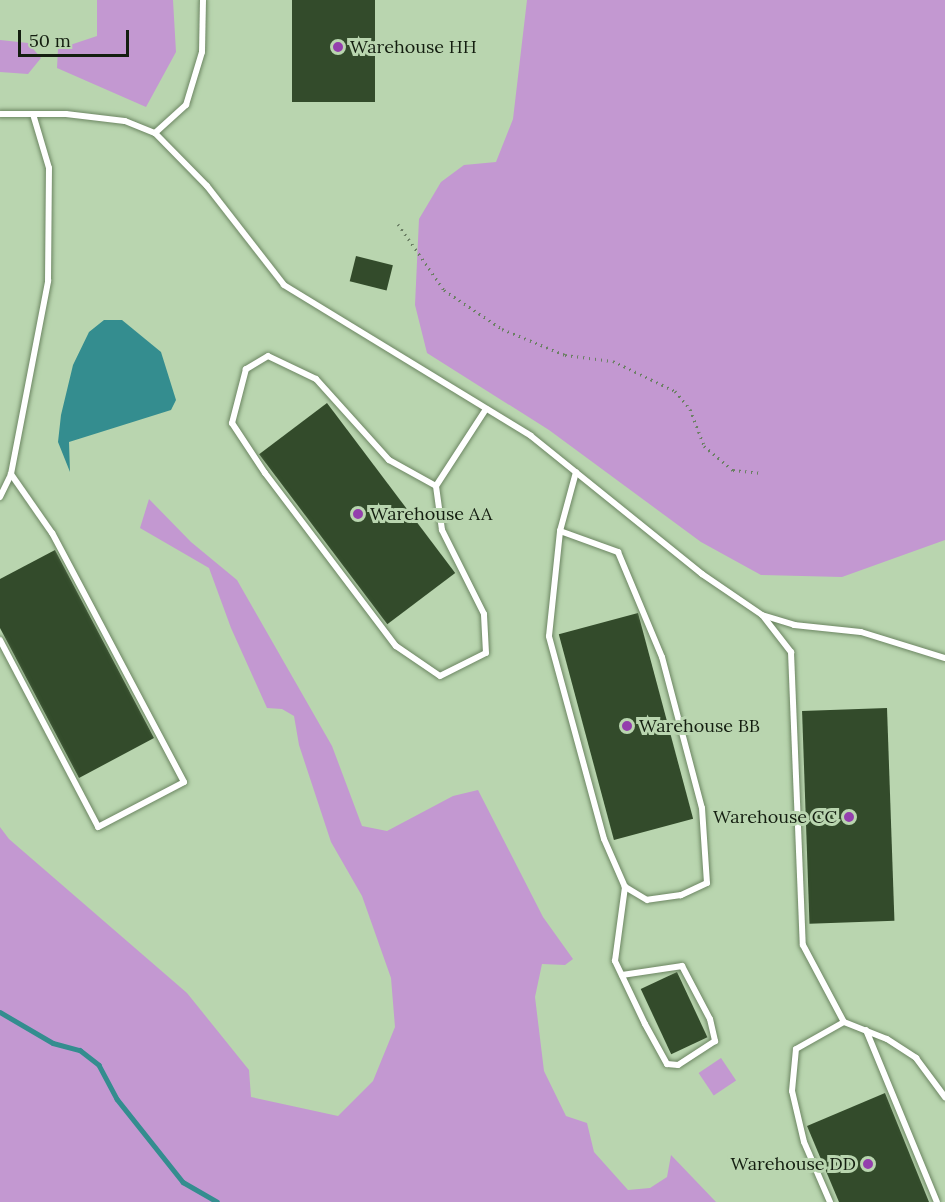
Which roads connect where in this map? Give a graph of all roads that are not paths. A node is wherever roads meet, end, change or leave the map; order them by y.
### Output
1 (203, 0) edge
2 (0, 114) edge
3 (33, 114) junction
4 (155, 132) junction
5 (486, 409) junction
6 (576, 472) junction
7 (11, 474) junction
8 (436, 486) junction
9 (0, 497) edge
10 (560, 531) junction
11 (762, 615) junction
12 (0, 640) edge
13 (945, 658) edge
14 (625, 887) junction
15 (622, 975) junction
16 (844, 1022) junction
17 (866, 1030) junction
18 (945, 1097) edge
19 (830, 1202) edge
20 (937, 1202) edge

1 - 4 lane
2 - 3 lane
3 - 4 lane
3 - 7 lane
4 - 5 lane
5 - 6 lane
5 - 8 lane
6 - 10 lane
6 - 11 lane
7 - 9 lane
7 - 12 lane
8 - 8 lane
10 - 14 lane
10 - 14 lane
11 - 13 lane
11 - 16 lane
14 - 15 lane
15 - 15 lane
16 - 17 lane
16 - 19 lane
17 - 18 lane
17 - 20 lane

